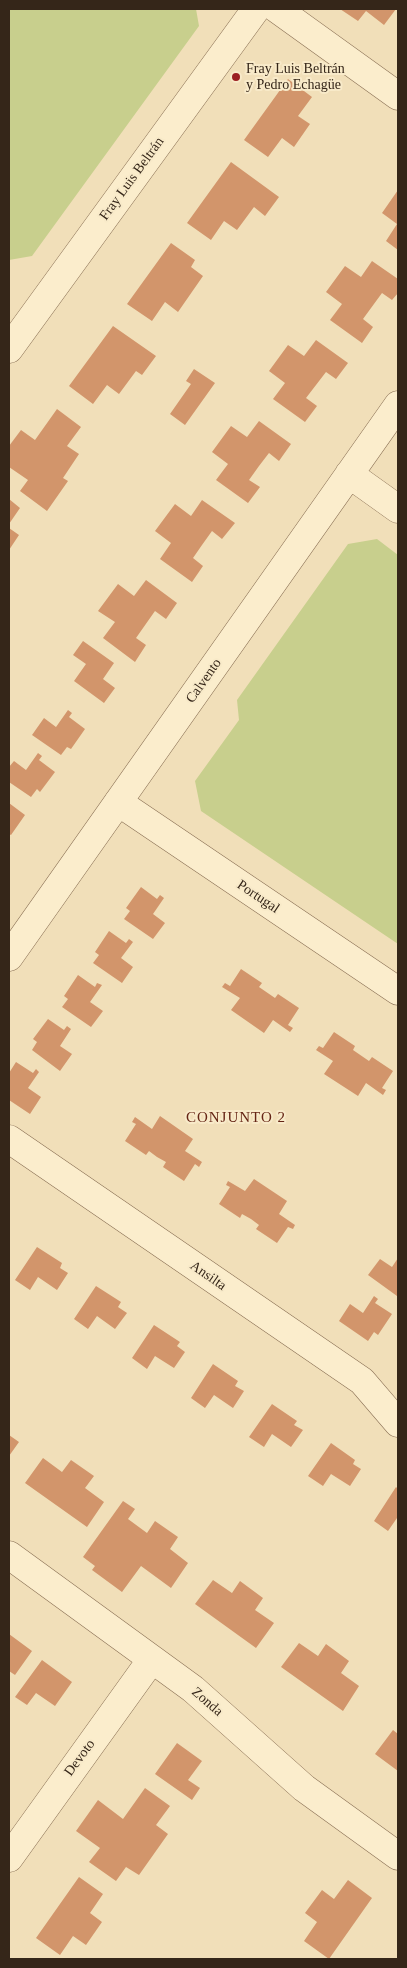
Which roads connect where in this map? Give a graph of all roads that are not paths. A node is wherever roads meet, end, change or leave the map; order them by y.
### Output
1 (256, 9) edge
2 (277, 9) edge
3 (398, 96) edge
4 (17, 319) edge
5 (9, 349) edge
6 (398, 405) edge
7 (349, 474) junction
8 (398, 509) edge
9 (118, 802) junction
10 (9, 957) edge
11 (398, 991) edge
12 (9, 1139) edge
13 (397, 1420) edge
14 (9, 1555) edge
15 (152, 1659) junction
16 (398, 1856) edge
17 (9, 1858) edge

1 - 4 street, Fray Luis Beltrán
2 - 3 street
4 - 5 street, Fray Luis Beltrán
6 - 7 street, Calvento
7 - 8 street
7 - 9 street, Calvento
9 - 10 street, Calvento
9 - 11 street, Portugal
12 - 13 street, Ansilta
14 - 15 street, Zonda
15 - 16 street, Zonda
15 - 17 street, Devoto

